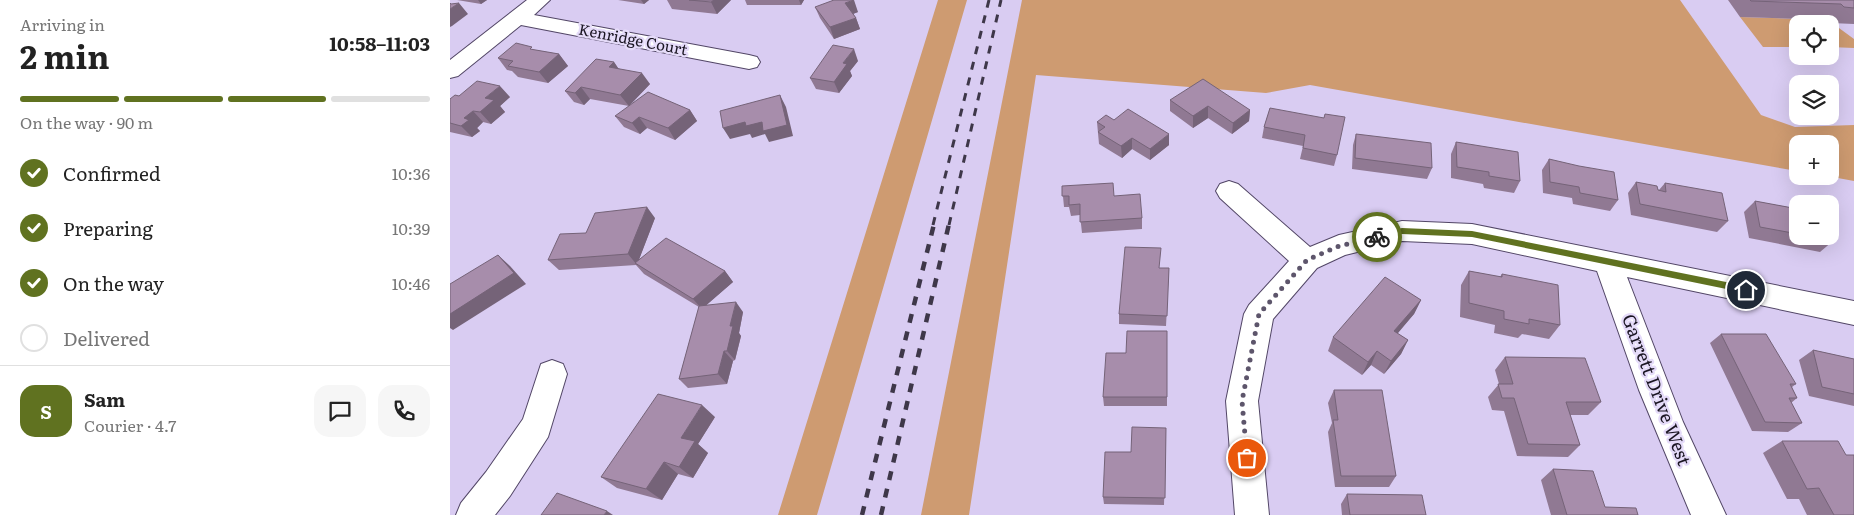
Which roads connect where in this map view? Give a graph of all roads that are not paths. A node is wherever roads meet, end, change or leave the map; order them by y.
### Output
1 (540, 0) edge
2 (518, 18) junction
3 (749, 62) dead end
4 (450, 71) edge
5 (1229, 191) dead end
6 (1307, 260) junction
7 (1608, 263) junction
8 (1854, 313) edge
9 (552, 374) dead end
10 (473, 515) edge
11 (1252, 515) edge
12 (1709, 515) edge

1 - 2 street
2 - 3 street, Kenridge Court
2 - 4 street
5 - 6 street
6 - 7 street
6 - 11 street
7 - 8 street
7 - 12 street, Garrett Drive West
9 - 10 street

